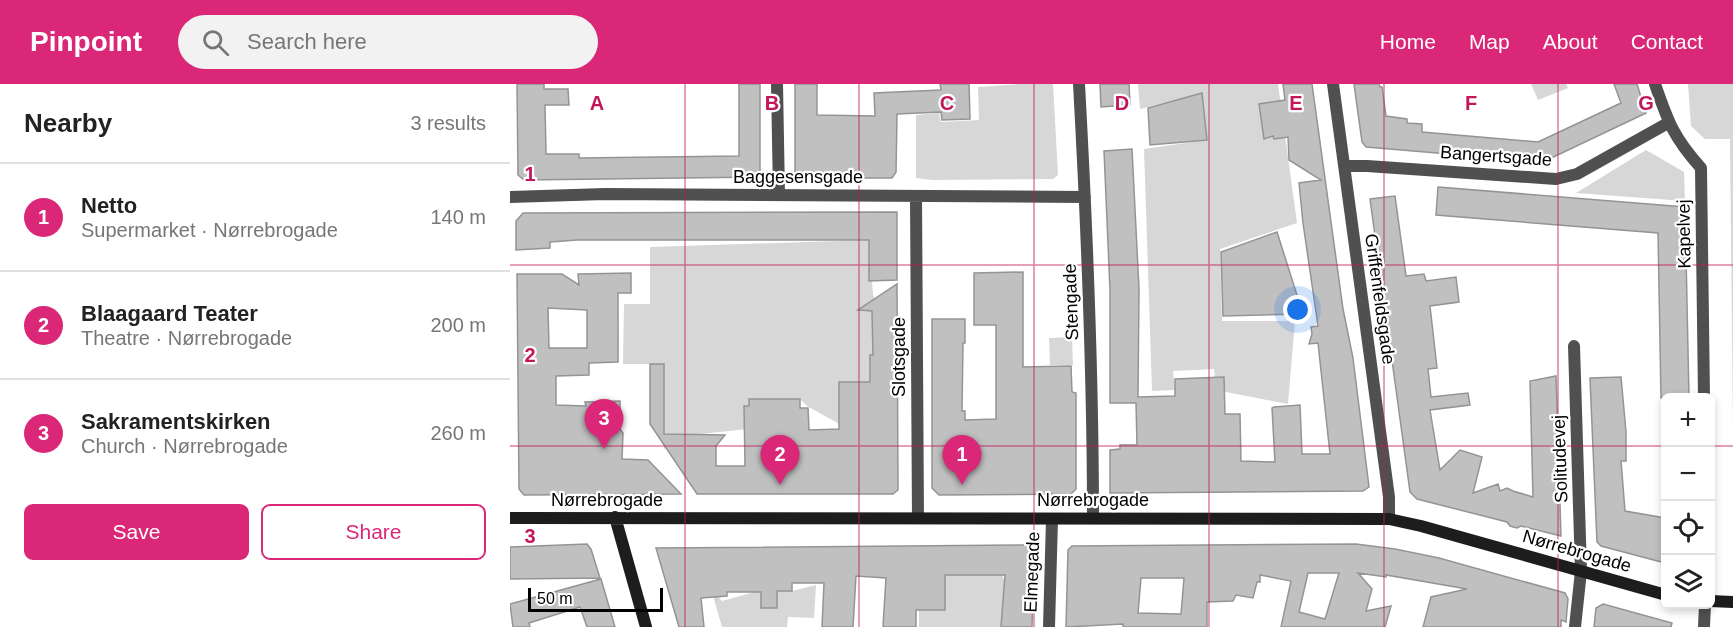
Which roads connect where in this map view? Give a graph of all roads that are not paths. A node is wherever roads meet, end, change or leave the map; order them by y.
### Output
1 (777, 84) edge
2 (1079, 84) edge
3 (1333, 84) edge
4 (1655, 84) edge
5 (1668, 123) junction
6 (1344, 166) junction
7 (779, 195) junction
8 (916, 196) junction
9 (1085, 196) junction
10 (510, 197) edge
11 (1574, 346) dead end
12 (1704, 393) edge
13 (615, 517) junction
14 (510, 518) edge
15 (918, 518) junction
16 (1093, 518) junction
17 (1052, 519) junction
18 (1389, 519) junction
19 (1581, 572) junction
20 (1661, 594) edge
21 (1715, 600) edge
22 (1733, 602) edge
23 (1705, 609) edge
24 (646, 627) edge
25 (1049, 627) edge
26 (1575, 627) edge
27 (1704, 627) edge

1 - 7 street
2 - 9 street, Stengade
3 - 6 street, Griffenfeldsgade
4 - 5 street, Kapelvej
5 - 6 street, Bangertsgade
5 - 12 street, Kapelvej
6 - 18 street, Griffenfeldsgade
7 - 8 street, Baggesensgade
7 - 10 street, Baggesensgade
8 - 9 street, Baggesensgade
8 - 15 street, Slotsgade
9 - 16 street, Stengade
11 - 19 street, Solitudevej
13 - 14 street, Nørrebrogade
13 - 15 street, Nørrebrogade
13 - 24 street
15 - 17 street, Nørrebrogade
16 - 17 street, Nørrebrogade
16 - 18 street, Nørrebrogade
17 - 25 street, Elmegade
18 - 19 street, Nørrebrogade
19 - 20 street, Nørrebrogade
19 - 26 street, Solitudevej
21 - 22 street
23 - 27 street

